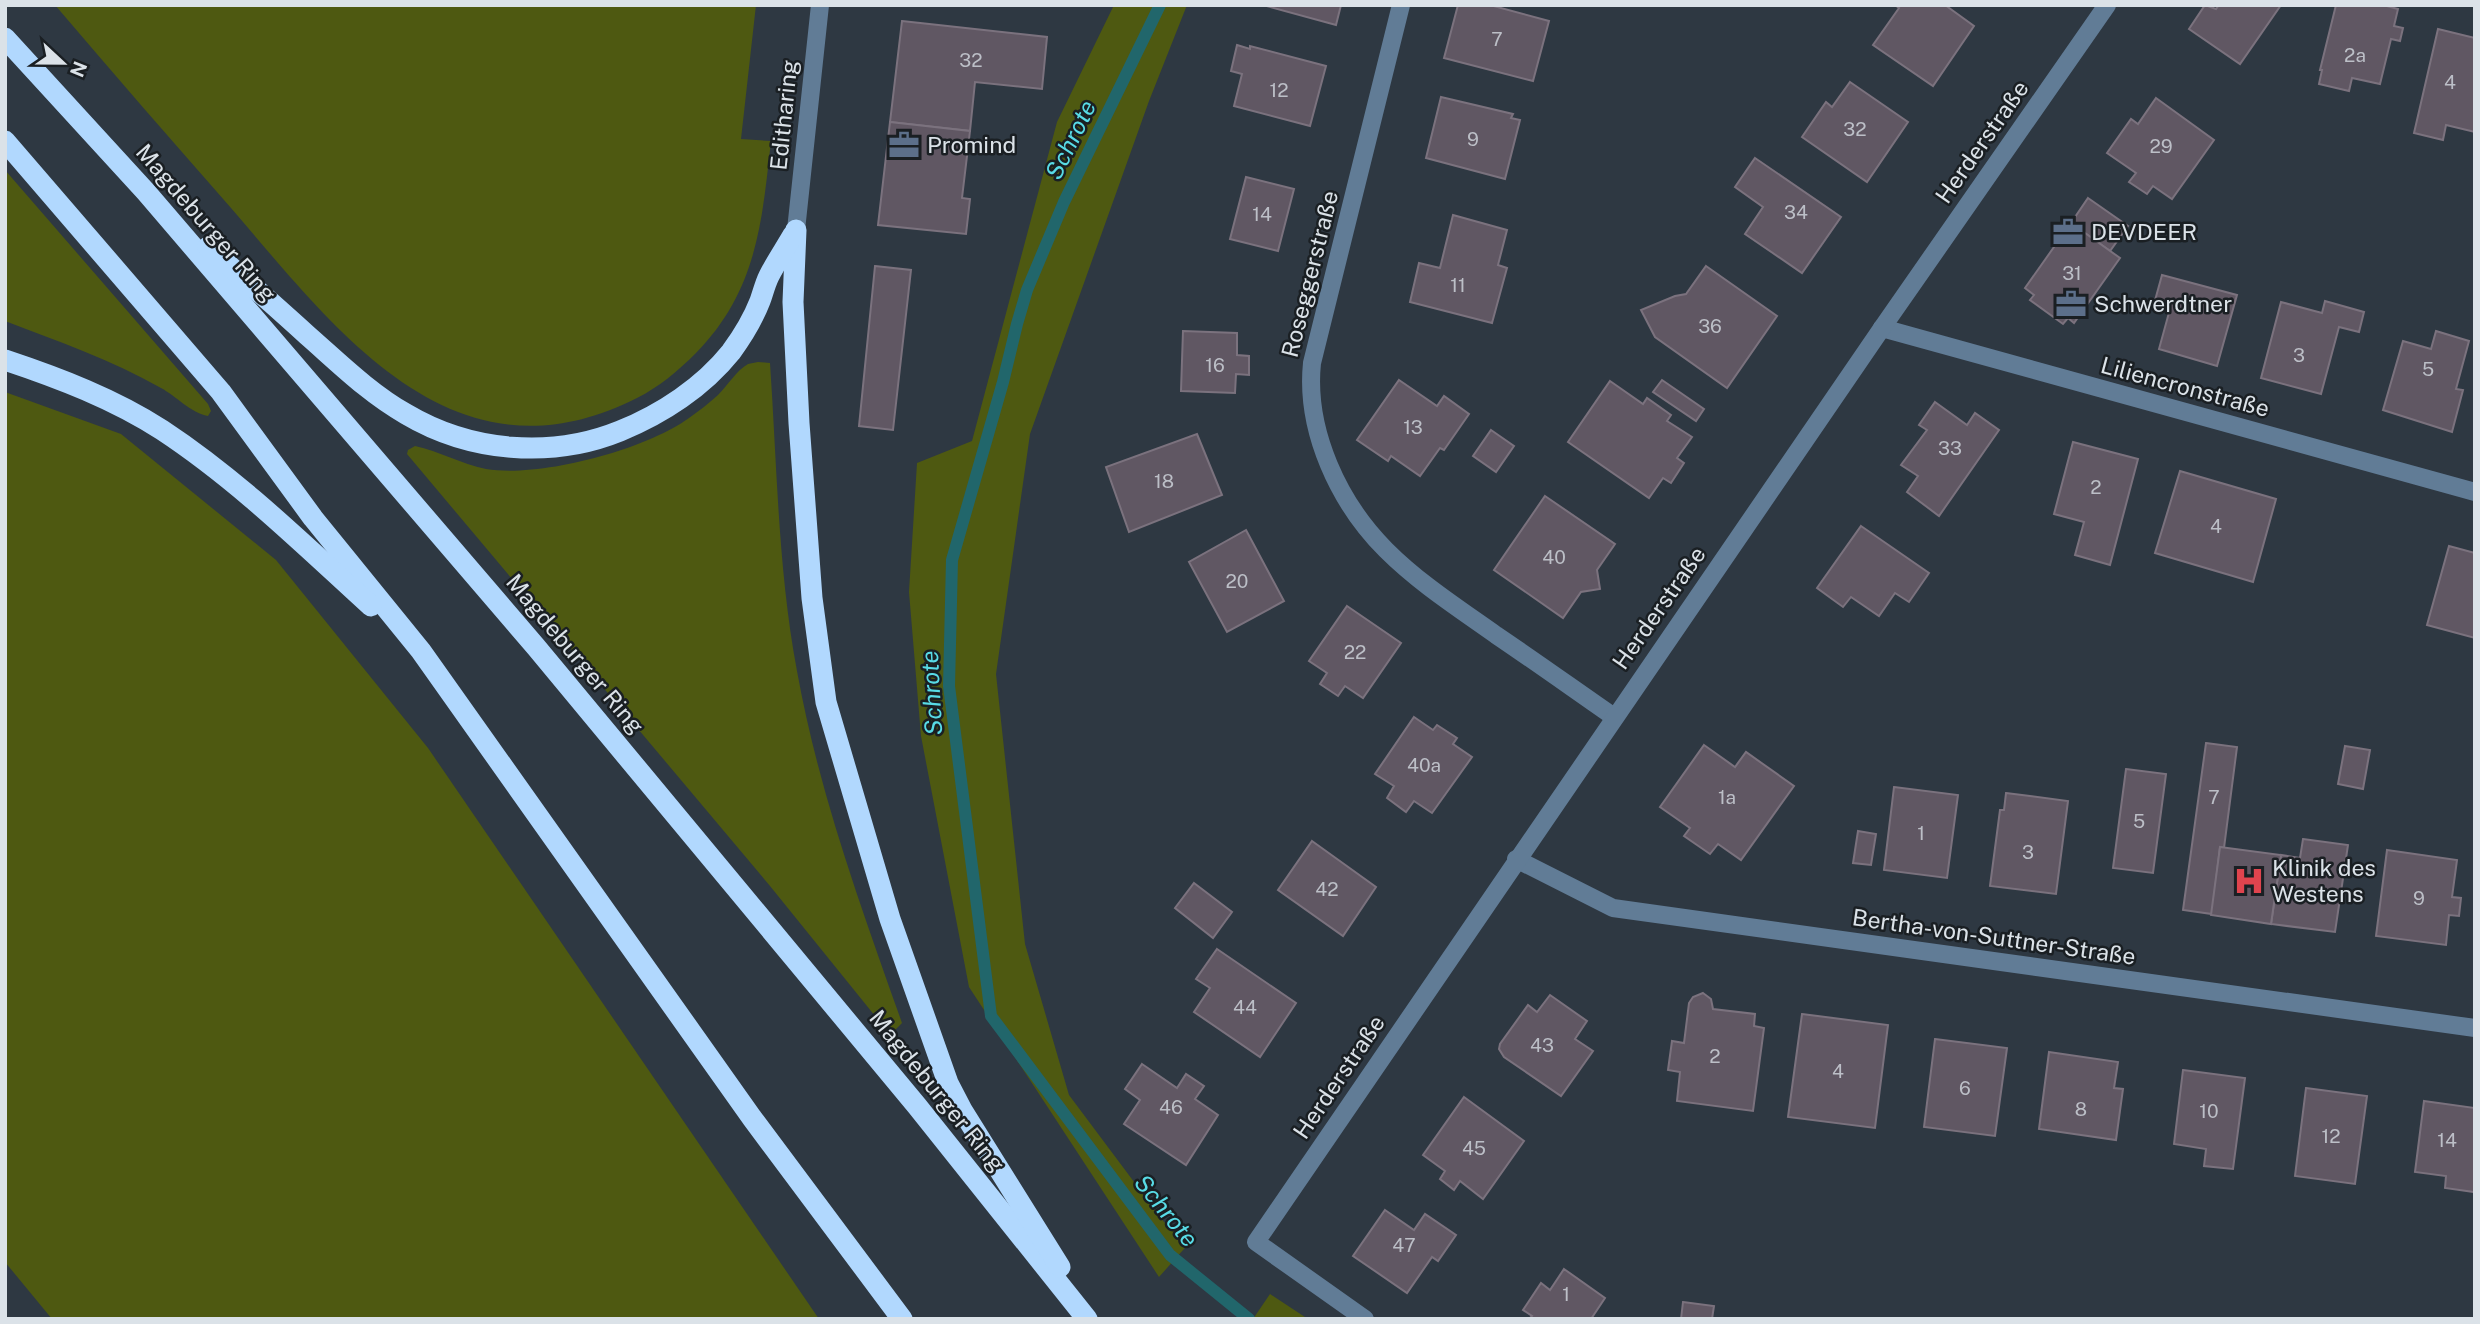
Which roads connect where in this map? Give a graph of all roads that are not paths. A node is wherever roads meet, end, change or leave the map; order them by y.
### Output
1 (821, 5) edge
2 (1401, 5) edge
3 (2107, 5) edge
4 (5, 38) edge
5 (5, 141) edge
6 (146, 192) junction
7 (796, 230) junction
8 (1882, 328) junction
9 (5, 360) edge
10 (2475, 492) edge
11 (421, 651) junction
12 (1614, 717) junction
13 (1516, 859) junction
14 (2475, 1028) edge
15 (902, 1319) edge
16 (1087, 1319) edge
17 (1093, 1319) edge
18 (1365, 1319) edge

1 - 7 street, Editharing
2 - 12 street, Roseggerstraße
3 - 8 street, Herderstraße
4 - 6 highway, Magdeburger Ring
5 - 11 highway
6 - 7 highway
6 - 16 highway, Magdeburger Ring
7 - 17 highway
8 - 10 street, Liliencronstraße
8 - 12 street, Herderstraße
9 - 11 highway
11 - 15 highway
12 - 13 street, Herderstraße
13 - 14 street, Bertha-von-Suttner-Straße
13 - 18 street, Herderstraße

